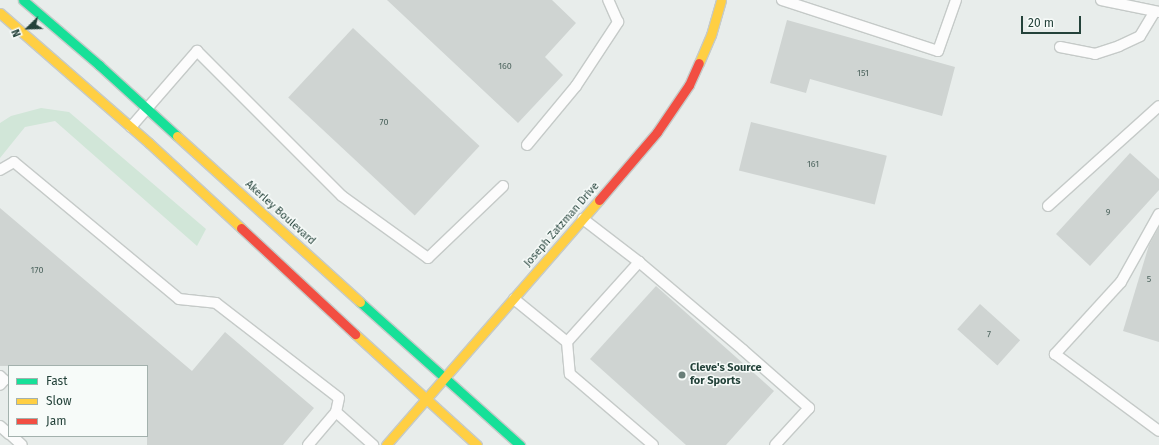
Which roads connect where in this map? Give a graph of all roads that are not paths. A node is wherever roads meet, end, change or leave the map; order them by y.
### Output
1 (23, 0) edge
2 (608, 0) edge
3 (721, 0) edge
4 (782, 0) edge
5 (956, 0) edge
6 (1101, 0) edge
7 (1157, 13) edge
8 (0, 14) edge
9 (1060, 47) dead end
10 (1159, 106) edge
11 (147, 108) junction
12 (166, 125) junction
13 (131, 127) junction
14 (149, 143) junction
15 (527, 145) dead end
16 (0, 170) edge
17 (503, 186) dead end
18 (1048, 206) dead end
19 (1159, 214) edge
20 (583, 219) junction
21 (639, 262) junction
22 (514, 299) junction
23 (568, 342) junction
24 (0, 376) edge
25 (444, 379) junction
26 (0, 385) edge
27 (426, 400) junction
28 (336, 412) junction
29 (0, 426) edge
30 (1159, 431) edge
31 (8, 433) edge
32 (13, 437) edge
33 (22, 445) edge
34 (308, 445) edge
35 (373, 445) edge
36 (386, 445) edge
37 (477, 445) edge
38 (520, 445) edge
39 (653, 445) edge
40 (775, 445) edge

1 - 11 main road, Akerley Boulevard
2 - 15 lane
3 - 20 main road, Joseph Zatzman Drive
4 - 5 lane
6 - 7 lane
7 - 9 lane
8 - 13 main road
10 - 18 lane
11 - 12 main road, Akerley Boulevard
11 - 13 lane
11 - 17 lane
12 - 14 lane
12 - 25 main road, Akerley Boulevard
13 - 14 main road
14 - 27 main road
16 - 28 lane
19 - 30 lane
20 - 21 lane
20 - 22 main road, Joseph Zatzman Drive
21 - 23 lane
21 - 40 lane
22 - 23 lane
22 - 25 main road, Joseph Zatzman Drive
23 - 39 lane
24 - 26 lane
25 - 27 main road, Joseph Zatzman Drive
25 - 38 main road, Akerley Boulevard
27 - 36 main road, Joseph Zatzman Drive
27 - 37 main road
28 - 34 lane
28 - 35 lane
29 - 31 lane
32 - 33 lane

